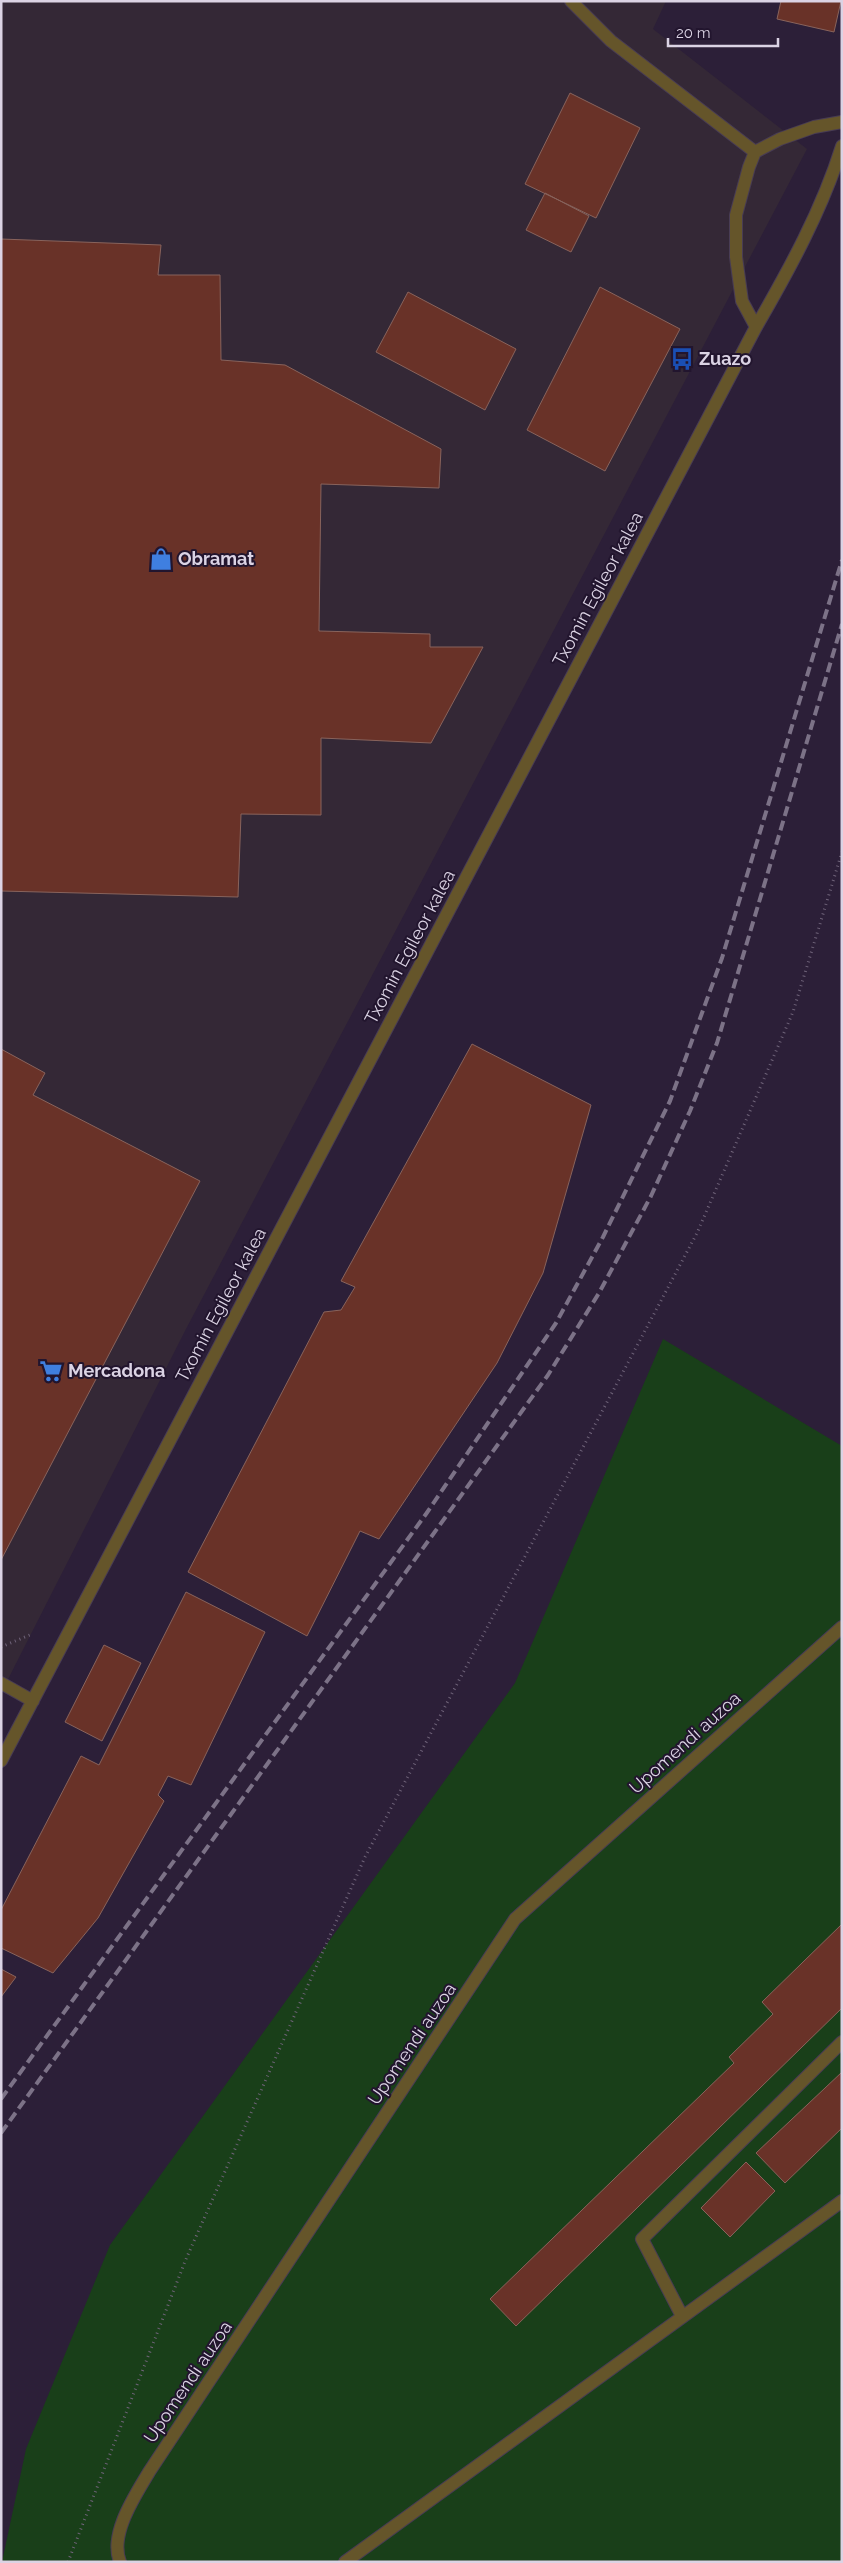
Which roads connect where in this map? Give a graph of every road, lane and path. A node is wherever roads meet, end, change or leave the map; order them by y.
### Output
1 (571, 1) edge
2 (842, 122) edge
3 (842, 146) edge
4 (755, 152) junction
5 (756, 327) junction
6 (842, 852) edge
7 (842, 1627) edge
8 (32, 1634) dead end
9 (1, 1647) edge
10 (1, 1683) edge
11 (33, 1701) junction
12 (1, 1761) edge
13 (842, 2042) edge
14 (842, 2201) edge
15 (682, 2316) junction
16 (68, 2562) edge
17 (120, 2562) edge
18 (345, 2562) edge

1 - 4 street
2 - 4 street
3 - 5 street, Txomin Egileor kalea
4 - 5 street
5 - 11 street, Txomin Egileor kalea
6 - 16 path
7 - 17 street, Upomendi auzoa
8 - 9 path
10 - 11 street
11 - 12 street, Txomin Egileor kalea
13 - 15 street
14 - 15 street
15 - 18 street

